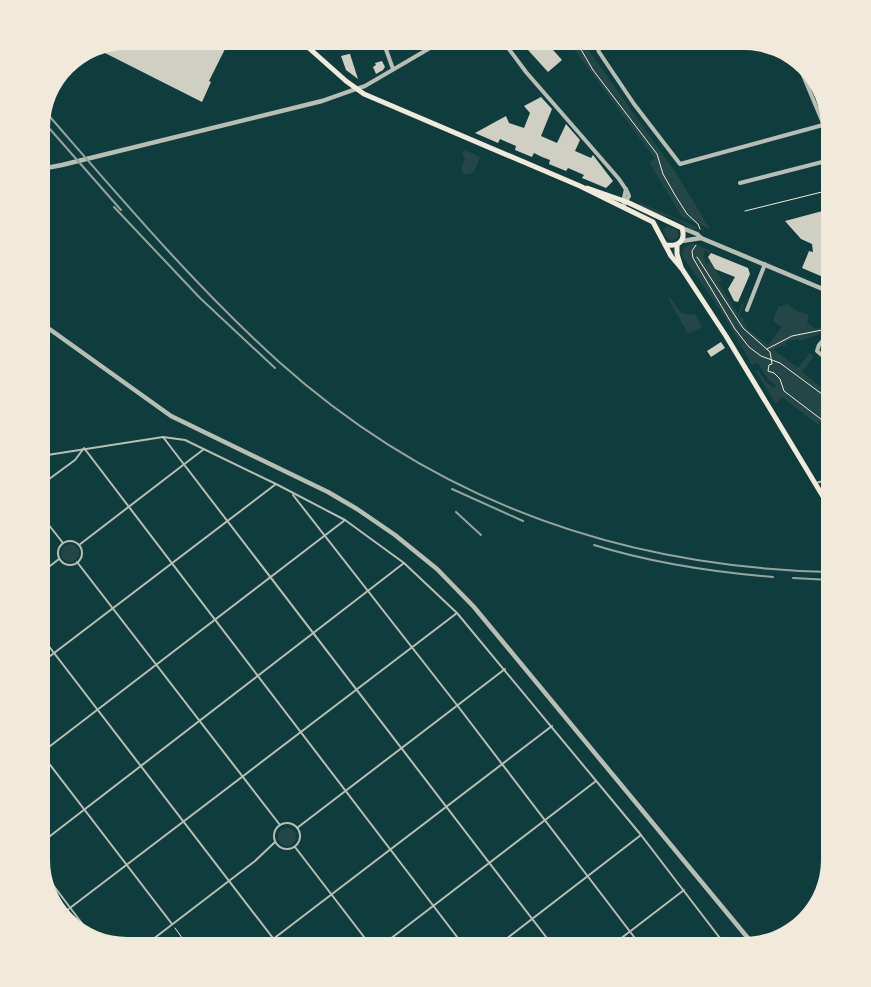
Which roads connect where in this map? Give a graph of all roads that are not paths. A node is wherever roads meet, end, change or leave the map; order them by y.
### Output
1 (311, 50) edge
2 (386, 50) edge
3 (426, 50) edge
4 (510, 50) edge
5 (598, 50) edge
6 (393, 69) junction
7 (805, 80) edge
8 (356, 89) junction
9 (820, 119) edge
10 (821, 126) edge
11 (821, 162) edge
12 (50, 167) edge
13 (740, 183) dead end
14 (624, 203) junction
15 (666, 221) junction
16 (682, 228) junction
17 (658, 230) junction
18 (701, 238) junction
19 (680, 243) junction
20 (666, 245) junction
21 (766, 264) junction
22 (682, 269) junction
23 (821, 288) edge
24 (747, 310) dead end
25 (50, 329) edge
26 (821, 343) edge
27 (821, 354) edge
28 (163, 437) junction
29 (84, 448) junction
30 (204, 449) junction
31 (50, 454) edge
32 (184, 464) junction
33 (50, 478) edge
34 (821, 482) edge
35 (816, 483) junction
36 (276, 484) junction
37 (821, 491) edge
38 (292, 493) junction
39 (129, 507) junction
40 (345, 520) junction
41 (227, 521) junction
42 (50, 526) edge
43 (324, 536) junction
44 (63, 543) junction
45 (80, 545) junction
46 (59, 559) junction
47 (77, 562) junction
48 (404, 563) junction
49 (172, 564) junction
50 (50, 566) edge
51 (270, 577) junction
52 (367, 591) junction
53 (114, 608) junction
54 (457, 613) junction
55 (215, 620) junction
56 (313, 633) junction
57 (50, 647) edge
58 (411, 648) junction
59 (55, 653) junction
60 (50, 657) edge
61 (157, 664) junction
62 (505, 669) junction
63 (258, 676) junction
64 (357, 689) junction
65 (457, 706) junction
66 (98, 710) junction
67 (199, 721) junction
68 (552, 726) junction
69 (301, 732) junction
70 (50, 746) edge
71 (402, 748) junction
72 (502, 764) junction
73 (50, 765) edge
74 (141, 766) junction
75 (242, 777) junction
76 (596, 781) junction
77 (346, 791) junction
78 (446, 806) junction
79 (84, 810) junction
80 (544, 821) junction
81 (183, 822) junction
82 (280, 825) junction
83 (297, 828) junction
84 (641, 835) junction
85 (50, 836) edge
86 (275, 842) junction
87 (295, 847) junction
88 (390, 849) junction
89 (490, 863) junction
90 (126, 865) junction
91 (587, 876) junction
92 (228, 881) junction
93 (56, 889) edge
94 (684, 890) junction
95 (332, 894) junction
96 (433, 906) junction
97 (70, 908) junction
98 (532, 918) junction
99 (81, 922) edge
100 (172, 924) junction
101 (630, 931) junction
102 (155, 937) edge
103 (272, 937) edge
104 (277, 937) edge
105 (364, 937) edge
106 (393, 937) edge
107 (457, 937) edge
108 (508, 937) edge
109 (546, 937) edge
110 (623, 937) edge
111 (634, 937) edge
112 (720, 937) edge
113 (747, 937) edge

1 - 8 main road
2 - 6 street
3 - 6 street
4 - 14 street
5 - 10 street
6 - 8 street
7 - 9 street
8 - 12 street
8 - 14 main road
11 - 13 street
14 - 15 main road
14 - 17 main road
15 - 16 main road
15 - 17 main road
16 - 18 street
16 - 19 main road
17 - 20 main road
18 - 19 street
18 - 21 street
19 - 20 main road
19 - 22 main road
20 - 22 main road
21 - 23 street
21 - 24 street
22 - 35 main road
25 - 113 street
26 - 27 street
28 - 29 lane
28 - 30 lane
28 - 32 lane
29 - 31 lane
29 - 33 lane
29 - 39 lane
30 - 32 lane
30 - 36 lane
32 - 39 lane
32 - 41 lane
34 - 35 lane
35 - 37 main road
36 - 38 lane
36 - 41 lane
38 - 40 lane
38 - 43 lane
39 - 45 lane
39 - 49 lane
40 - 43 lane
40 - 48 lane
41 - 49 lane
41 - 51 lane
42 - 44 lane
43 - 51 lane
43 - 52 lane
44 - 45 lane
44 - 46 lane
45 - 47 lane
46 - 47 lane
46 - 50 lane
47 - 53 lane
48 - 52 lane
48 - 54 lane
49 - 53 lane
49 - 55 lane
51 - 55 lane
51 - 56 lane
52 - 56 lane
52 - 58 lane
53 - 59 lane
53 - 61 lane
54 - 58 lane
54 - 62 lane
55 - 61 lane
55 - 63 lane
56 - 63 lane
56 - 64 lane
57 - 59 lane
58 - 64 lane
58 - 65 lane
59 - 60 lane
59 - 66 lane
61 - 66 lane
61 - 67 lane
62 - 65 lane
62 - 68 lane
63 - 67 lane
63 - 69 lane
64 - 69 lane
64 - 71 lane
65 - 71 lane
65 - 72 lane
66 - 70 lane
66 - 74 lane
67 - 74 lane
67 - 75 lane
68 - 72 lane
68 - 76 lane
69 - 75 lane
69 - 77 lane
71 - 77 lane
71 - 78 lane
72 - 78 lane
72 - 80 lane
73 - 79 lane
74 - 79 lane
74 - 81 lane
75 - 81 lane
75 - 82 lane
76 - 80 lane
76 - 84 lane
77 - 83 lane
77 - 88 lane
78 - 88 lane
78 - 89 lane
79 - 85 lane
79 - 90 lane
80 - 89 lane
80 - 91 lane
81 - 90 lane
81 - 92 lane
82 - 83 lane
82 - 86 lane
83 - 87 lane
84 - 91 lane
84 - 94 lane
86 - 87 lane
86 - 92 lane
87 - 95 lane
88 - 95 lane
88 - 96 lane
89 - 96 lane
89 - 98 lane
90 - 97 lane
90 - 100 lane
91 - 98 lane
91 - 101 lane
92 - 100 lane
92 - 103 lane
93 - 97 lane
94 - 101 lane
94 - 112 lane
95 - 104 lane
95 - 105 lane
96 - 106 lane
96 - 107 lane
97 - 99 lane
98 - 108 lane
98 - 109 lane
100 - 102 lane
101 - 110 lane
101 - 111 lane

